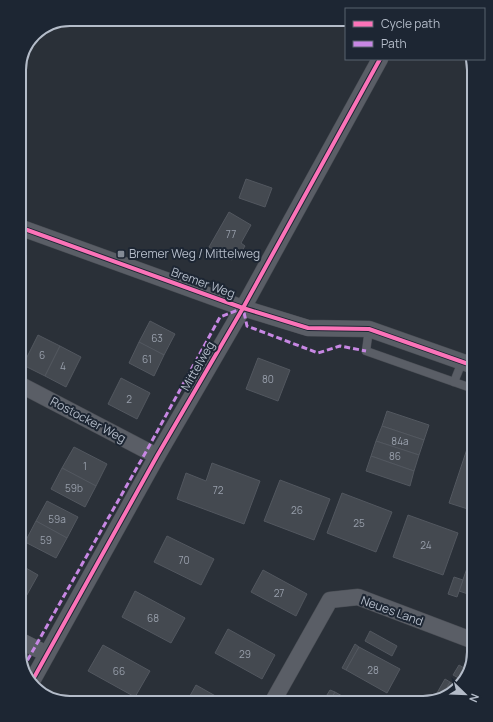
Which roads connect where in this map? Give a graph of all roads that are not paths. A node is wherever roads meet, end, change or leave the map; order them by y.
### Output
1 (379, 60) edge
2 (26, 230) edge
3 (243, 308) junction
4 (369, 329) junction
5 (467, 364) edge
6 (467, 365) edge
7 (454, 382) junction
8 (467, 387) edge
9 (26, 388) edge
10 (157, 456) junction
11 (467, 638) edge
12 (26, 644) edge
13 (47, 654) junction
14 (34, 677) edge
15 (276, 696) edge

1 - 3 street, Mittelweg
2 - 3 street, Bremer Weg
3 - 4 street, Bremer Weg
3 - 10 street, Mittelweg
4 - 5 street, Bremer Weg
4 - 7 lane
6 - 7 lane
7 - 8 lane
9 - 10 street, Rostocker Weg
10 - 13 street, Mittelweg
11 - 15 street, Neues Land
12 - 13 street
13 - 14 street, Mittelweg

